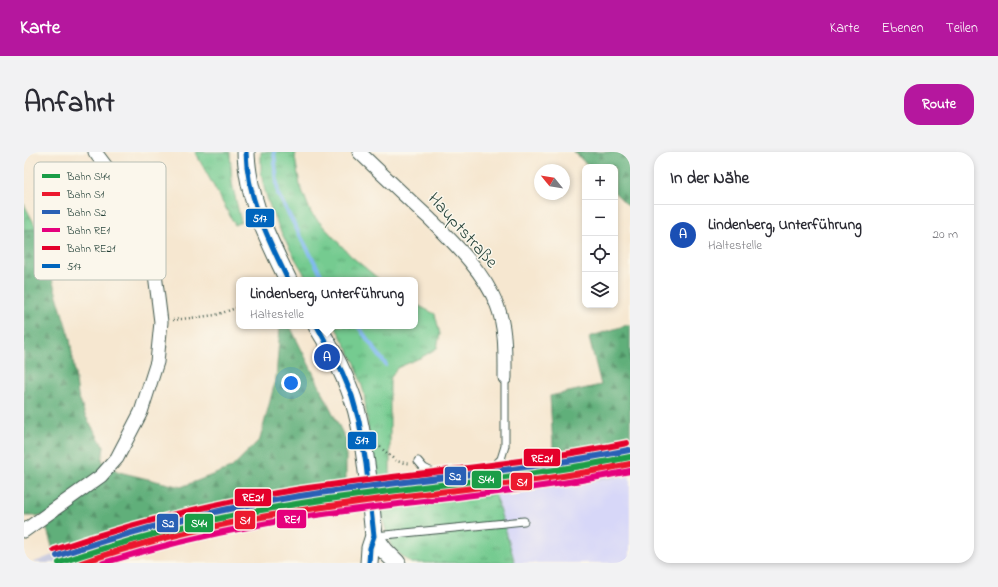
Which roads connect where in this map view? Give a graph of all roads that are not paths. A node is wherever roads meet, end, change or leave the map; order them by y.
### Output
1 (95, 152) edge
2 (246, 152) edge
3 (359, 152) edge
4 (102, 162) edge
5 (287, 277) edge
6 (156, 280) edge
7 (319, 329) edge
8 (505, 378) joint
9 (418, 461) dead end
10 (524, 522) dead end
11 (24, 531) edge
12 (380, 549) edge
13 (369, 563) edge
14 (397, 563) edge

1 - 4 street
2 - 5 street
3 - 8 street, Hauptstraße
6 - 11 street
7 - 12 street
8 - 9 lane
10 - 12 lane
12 - 13 street
12 - 14 street

